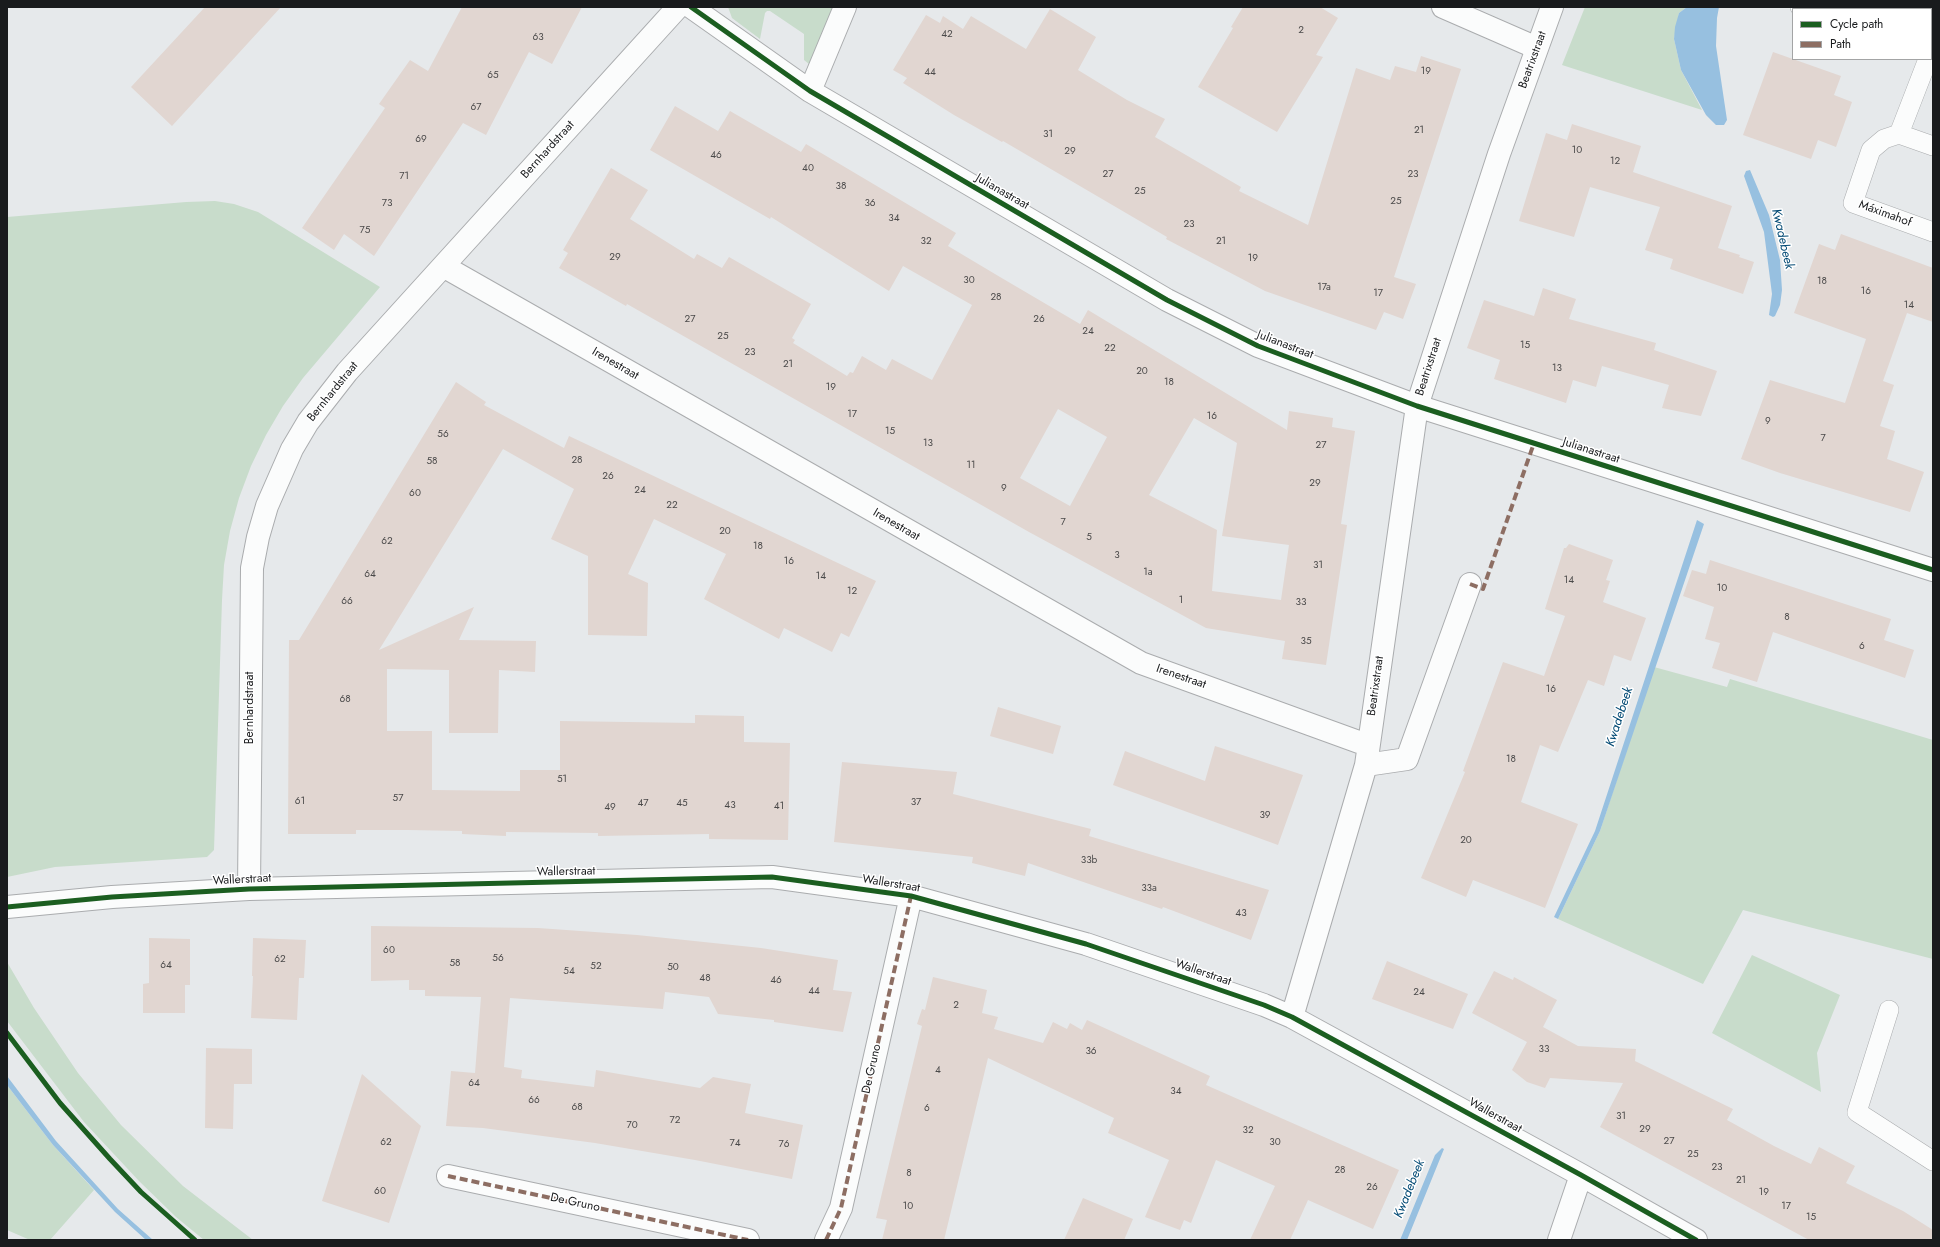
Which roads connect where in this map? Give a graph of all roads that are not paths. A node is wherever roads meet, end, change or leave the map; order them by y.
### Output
1 (678, 7) edge
2 (691, 7) edge
3 (845, 7) edge
4 (1443, 7) edge
5 (1552, 7) edge
6 (1537, 48) junction
7 (1924, 60) edge
8 (810, 91) junction
9 (1899, 134) junction
10 (1933, 146) edge
11 (1933, 232) edge
12 (443, 266) junction
13 (1417, 406) junction
14 (1933, 570) edge
15 (1470, 584) dead end
16 (1366, 755) junction
17 (249, 889) junction
18 (911, 896) junction
19 (7, 907) edge
20 (1889, 1010) dead end
21 (1292, 1017) junction
22 (1933, 1161) edge
23 (1581, 1175) junction
24 (448, 1176) dead end
25 (748, 1240) edge
26 (826, 1240) edge
27 (1559, 1240) edge
28 (1696, 1240) edge

1 - 12 street, Bernhardstraat
2 - 8 street, Julianastraat
3 - 8 street
4 - 6 street
5 - 6 street, Beatrixstraat
6 - 13 street, Beatrixstraat
7 - 9 lane
8 - 13 street, Julianastraat
9 - 10 lane
9 - 11 lane, Máximahof
12 - 16 street, Irenestraat
12 - 17 street, Bernhardstraat
13 - 14 street, Julianastraat
13 - 16 street, Beatrixstraat
15 - 16 street
16 - 21 street, Beatrixstraat
17 - 18 street, Wallerstraat
17 - 19 street, Wallerstraat
18 - 21 street, Wallerstraat
18 - 26 street, De Gruno
20 - 22 lane
21 - 23 street, Wallerstraat
23 - 27 street
23 - 28 street, Wallerstraat
24 - 25 street, De Gruno

